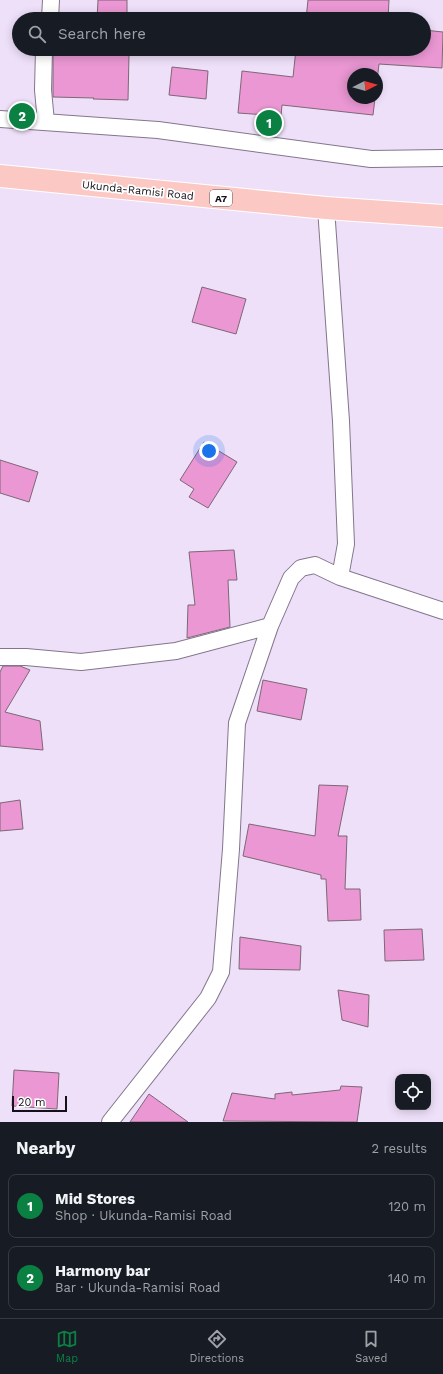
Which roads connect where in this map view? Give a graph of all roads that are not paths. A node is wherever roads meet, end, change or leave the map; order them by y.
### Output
1 (51, 0) edge
2 (50, 12) edge
3 (43, 56) edge
4 (0, 119) edge
5 (46, 122) junction
6 (443, 158) edge
7 (0, 176) edge
8 (326, 208) junction
9 (443, 216) edge
10 (340, 577) junction
11 (443, 611) edge
12 (270, 626) junction
13 (0, 657) edge
14 (110, 1122) edge

1 - 2 street
3 - 5 street
4 - 5 street
5 - 6 street
7 - 8 highway, Ukunda-Ramisi Road / A7
8 - 9 highway, Ukunda-Ramisi Road / A7
8 - 10 street
10 - 11 street
10 - 12 street
12 - 13 street
12 - 14 street

